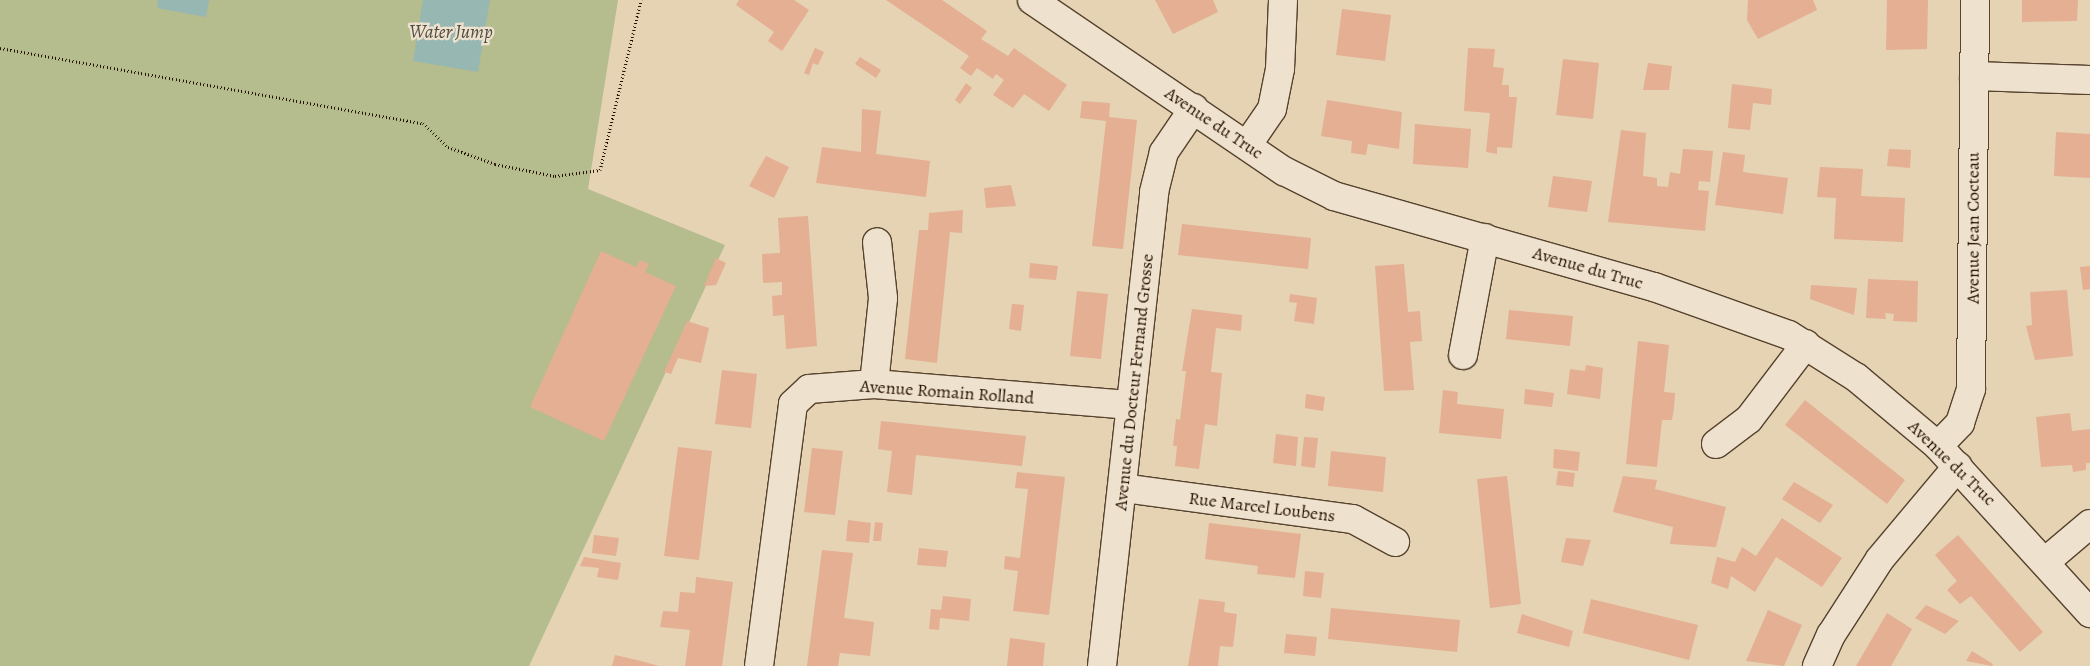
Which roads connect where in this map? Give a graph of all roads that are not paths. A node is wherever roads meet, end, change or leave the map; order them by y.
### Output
1 (1032, 0) edge
2 (1283, 0) edge
3 (1975, 0) edge
4 (1974, 76) junction
5 (2090, 80) edge
6 (1194, 108) junction
7 (1248, 144) junction
8 (1485, 238) junction
9 (877, 242) dead end
10 (1806, 344) junction
11 (1463, 355) dead end
12 (874, 384) junction
13 (1131, 405) junction
14 (1716, 444) dead end
15 (1938, 446) junction
16 (1958, 466) junction
17 (1123, 488) junction
18 (2090, 524) edge
19 (1395, 542) dead end
20 (2045, 562) junction
21 (2090, 613) edge
22 (759, 666) edge
23 (1102, 666) edge
24 (1817, 666) edge

1 - 6 street, Avenue du Truc
2 - 7 street
3 - 4 street, Avenue Jean Cocteau
4 - 5 street
4 - 15 street, Avenue Jean Cocteau
6 - 7 street, Avenue du Truc
6 - 13 street, Avenue du Docteur Fernand Grosse
7 - 8 street, Avenue du Truc
8 - 10 street, Avenue du Truc
8 - 11 street
9 - 12 street
10 - 14 street
10 - 15 street, Avenue du Truc
12 - 13 street, Avenue Romain Rolland
12 - 22 street, Avenue Romain Rolland
13 - 17 street, Avenue du Docteur Fernand Grosse
15 - 16 street, Avenue du Truc
16 - 20 street, Avenue du Truc
16 - 24 street
17 - 19 street, Rue Marcel Loubens
17 - 23 street, Avenue du Docteur Fernand Grosse
18 - 20 street
20 - 21 street, Avenue du Truc

